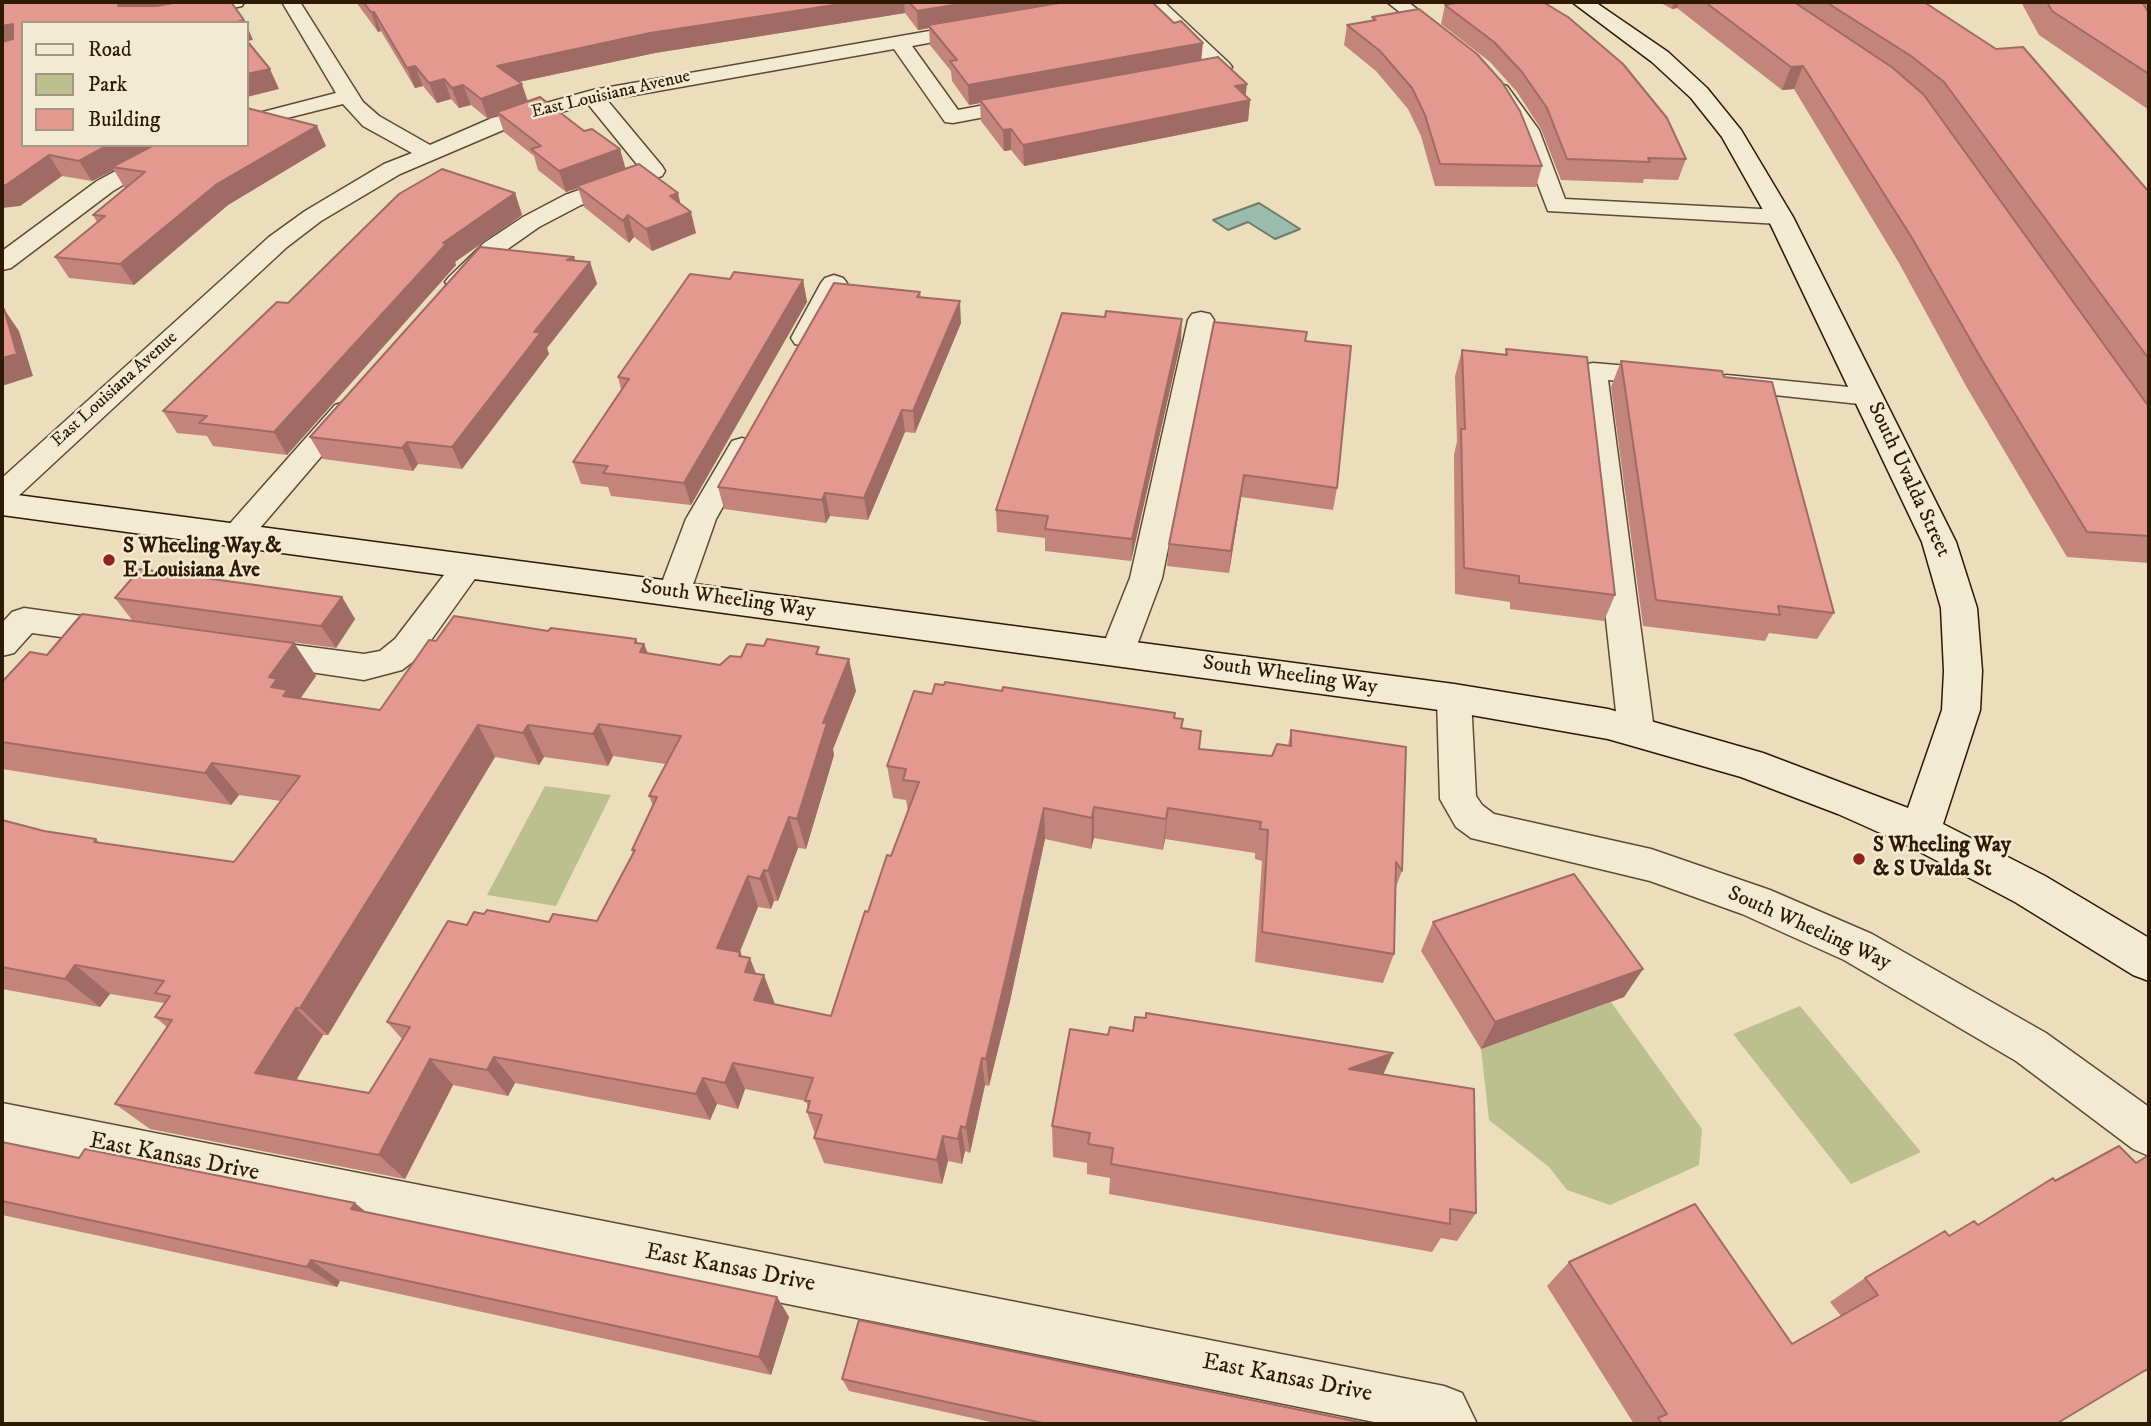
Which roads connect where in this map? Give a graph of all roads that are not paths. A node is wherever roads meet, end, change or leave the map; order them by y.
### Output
1 (235, 2) edge
2 (291, 2) edge
3 (1153, 2) edge
4 (1396, 2) edge
5 (1582, 2) edge
6 (148, 21) edge
7 (990, 26) edge
8 (899, 41) junction
9 (1465, 55) edge
10 (1168, 77) edge
11 (1490, 78) edge
12 (348, 96) junction
13 (593, 96) junction
14 (1047, 99) edge
15 (248, 122) edge
16 (178, 147) edge
17 (428, 152) junction
18 (1780, 217) junction
19 (2, 263) edge
20 (834, 283) edge
21 (444, 299) edge
22 (1201, 320) dead end
23 (788, 366) edge
24 (364, 390) edge
25 (1869, 397) junction
26 (754, 425) edge
27 (2, 494) edge
28 (2, 504) edge
29 (237, 535) junction
30 (468, 566) junction
31 (674, 593) junction
32 (142, 636) edge
33 (2, 645) edge
34 (221, 647) edge
35 (1117, 653) junction
36 (1454, 698) junction
37 (1636, 730) junction
38 (1920, 832) junction
39 (2149, 961) edge
40 (2, 1124) edge
41 (2149, 1134) edge
42 (1451, 1424) edge

1 - 6 street
2 - 12 street
3 - 10 street
4 - 9 street
5 - 18 street, South Uvalda Street
7 - 8 street, East Louisiana Avenue
8 - 13 street, East Louisiana Avenue
8 - 14 street
11 - 18 street
12 - 15 street
12 - 17 street
13 - 17 street, East Louisiana Avenue
13 - 21 street
16 - 19 street
17 - 27 street, East Louisiana Avenue
18 - 25 street, South Uvalda Street
20 - 23 street
22 - 35 street
24 - 29 street
25 - 37 street
25 - 38 street, South Uvalda Street
26 - 31 street
28 - 29 street, South Wheeling Way
29 - 30 street, South Wheeling Way
30 - 31 street, South Wheeling Way
30 - 34 street
31 - 35 street, South Wheeling Way
32 - 33 street
35 - 36 street, South Wheeling Way
36 - 37 street, South Wheeling Way
36 - 41 street, South Wheeling Way
37 - 38 street, South Wheeling Way
38 - 39 street
40 - 42 street, East Kansas Drive

